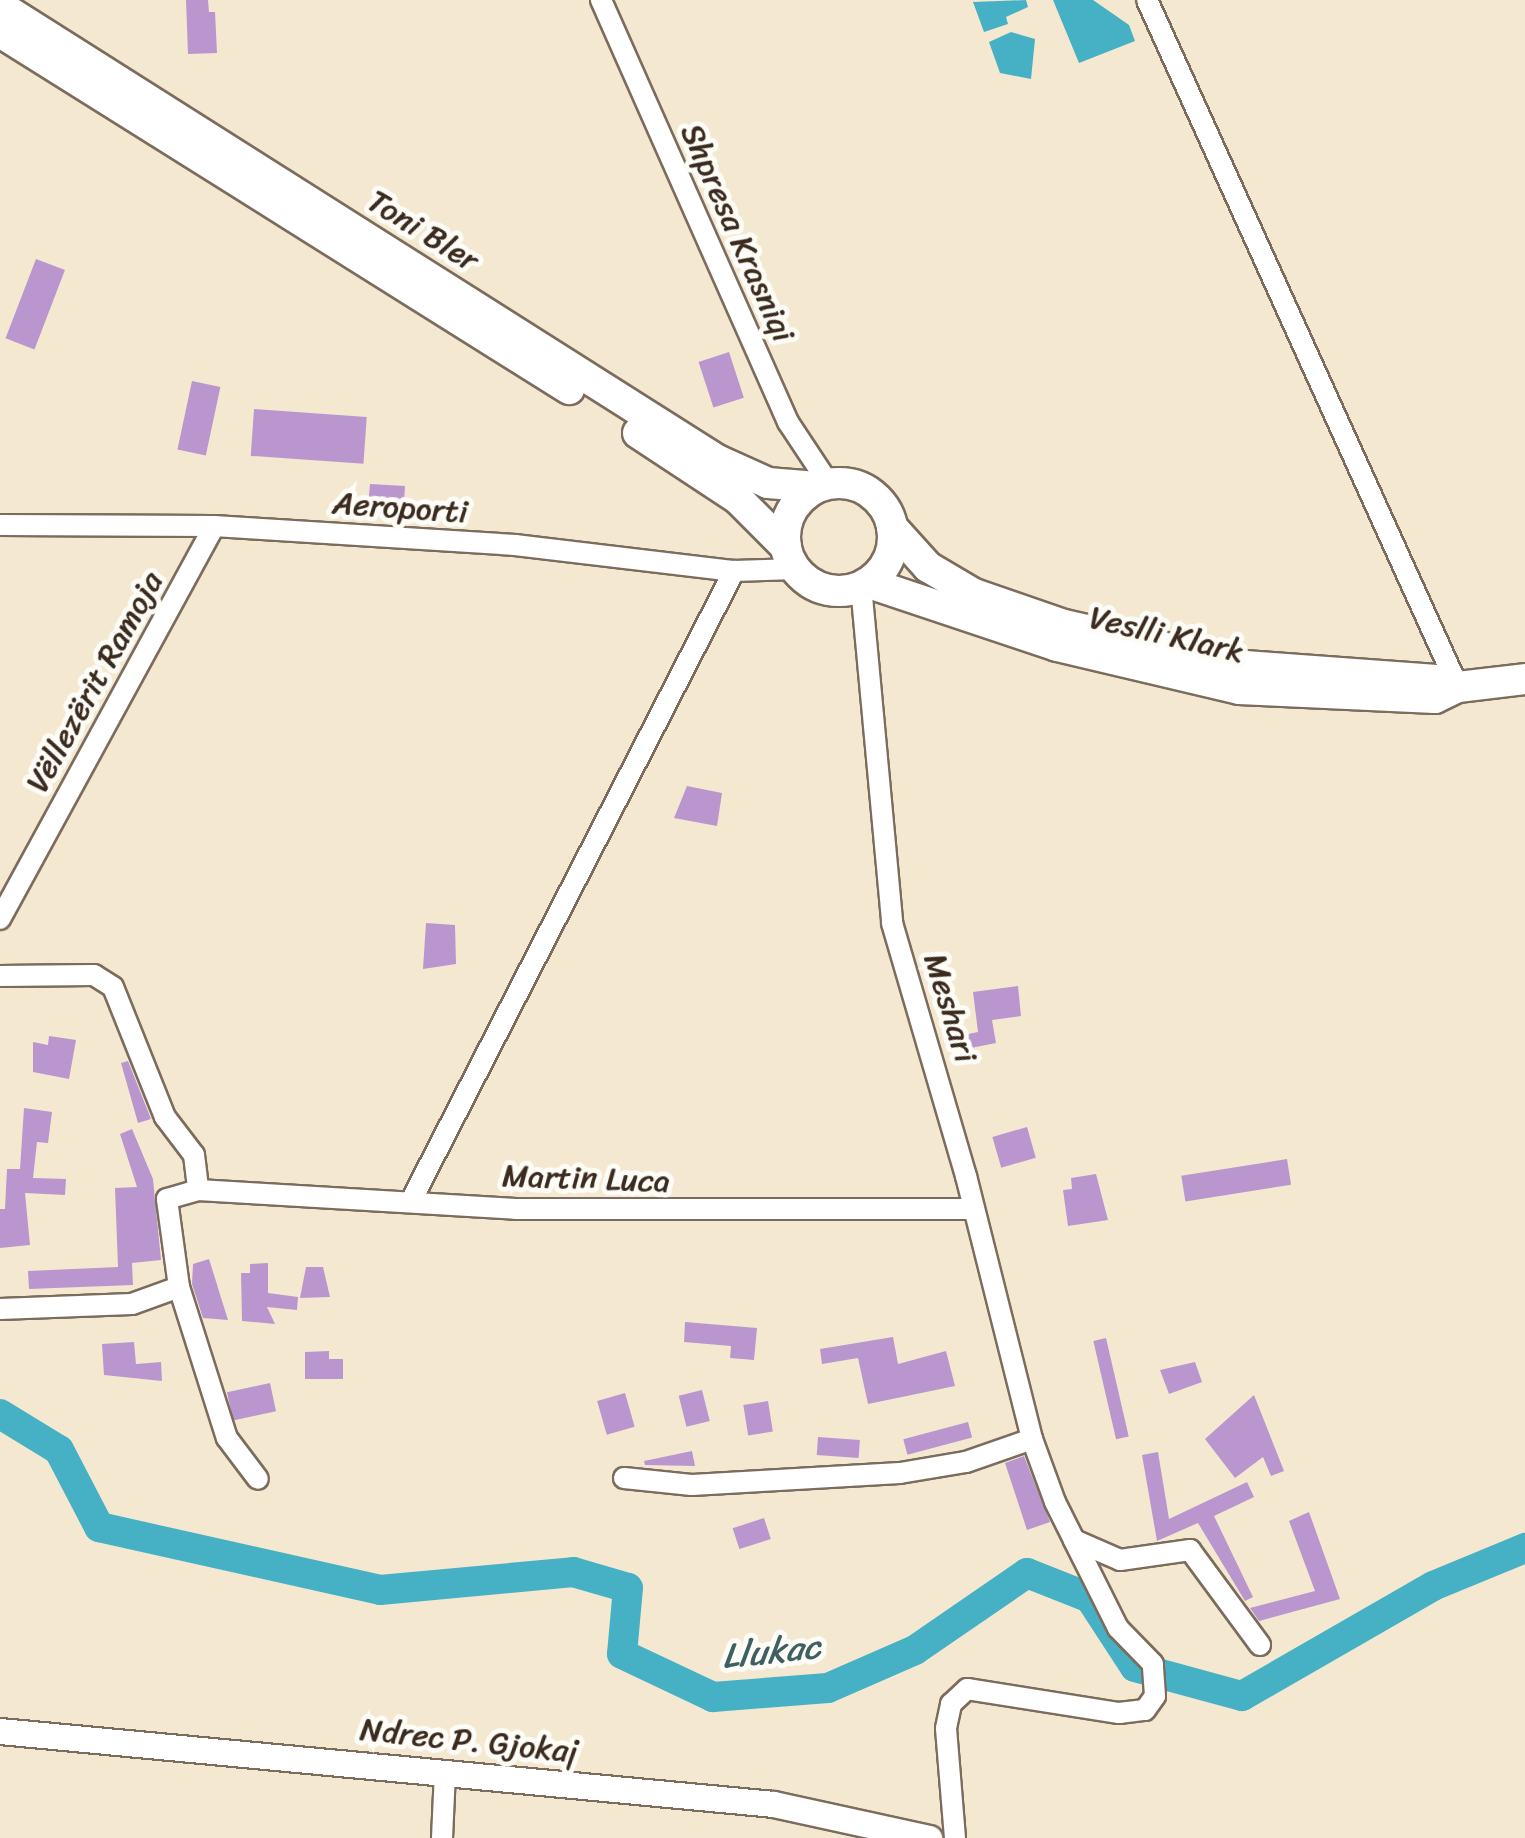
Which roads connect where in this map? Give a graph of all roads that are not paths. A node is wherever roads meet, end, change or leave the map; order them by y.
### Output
1 (601, 0) edge
2 (1147, 0) edge
3 (0, 6) edge
4 (0, 32) edge
5 (823, 485) junction
6 (0, 525) edge
7 (214, 526) junction
8 (892, 526) junction
9 (791, 558) junction
10 (734, 571) junction
11 (865, 584) junction
12 (1525, 679) edge
13 (1458, 687) junction
14 (0, 918) edge
15 (0, 976) edge
16 (198, 1190) junction
17 (412, 1200) junction
18 (972, 1210) junction
19 (179, 1286) junction
20 (0, 1308) edge
21 (1032, 1439) junction
22 (624, 1478) dead end
23 (258, 1479) dead end
24 (1074, 1540) junction
25 (1260, 1645) dead end
26 (0, 1730) edge
27 (444, 1771) junction
28 (442, 1838) edge
29 (929, 1838) edge
30 (955, 1838) edge

1 - 5 street, Shpresa Krasniqi
2 - 13 street
3 - 5 main road, Toni Bler
4 - 9 main road, Toni Bler
5 - 8 main road
5 - 9 main road
6 - 7 street, Aeroporti
7 - 10 street, Aeroporti
7 - 14 street, Vëllezërit Ramoja
8 - 11 main road
8 - 13 main road, Veslli Klark
9 - 10 street, Aeroporti
9 - 11 main road
10 - 17 street
11 - 13 main road, Veslli Klark
11 - 18 street, Meshari
12 - 13 main road, Veslli Klark
15 - 16 street
16 - 17 street, Martin Luca
16 - 19 street
17 - 18 street, Martin Luca
18 - 21 street, Meshari
19 - 20 street
19 - 23 street
21 - 22 street
21 - 24 street, Meshari
24 - 25 street
24 - 30 street
26 - 27 street, Ndrec P. Gjokaj
27 - 28 street
27 - 29 street, Ndrec P. Gjokaj

